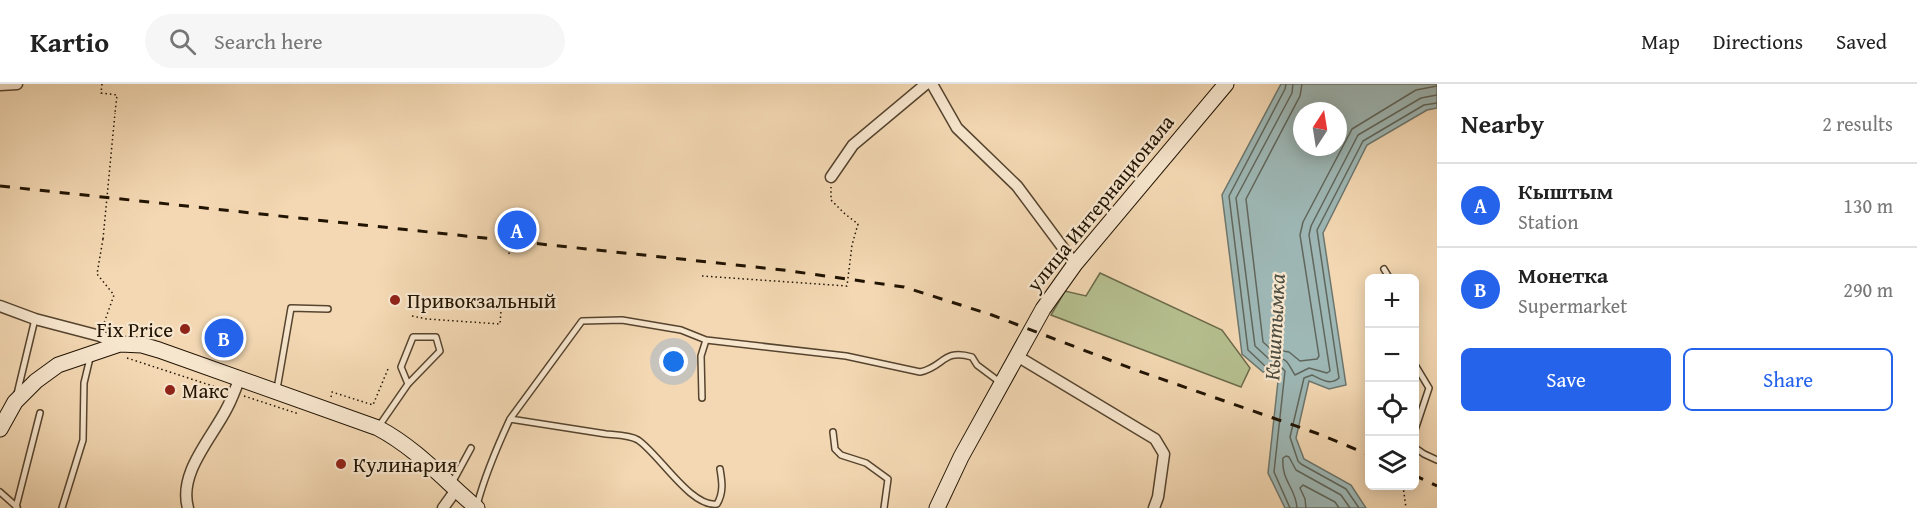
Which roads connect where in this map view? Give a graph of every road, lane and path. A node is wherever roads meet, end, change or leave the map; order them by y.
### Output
1 (17, 84) edge
2 (102, 84) edge
3 (926, 84) edge
4 (932, 84) edge
5 (1226, 84) edge
6 (0, 85) edge
7 (831, 177) joint
8 (510, 245) dead end
9 (509, 254) dead end
10 (1075, 264) junction
11 (1384, 269) dead end
12 (1387, 274) edge
13 (702, 276) dead end
14 (0, 306) edge
15 (328, 309) dead end
16 (501, 311) dead end
17 (412, 316) dead end
18 (35, 319) junction
19 (100, 336) junction
20 (706, 340) junction
21 (121, 350) junction
22 (91, 353) junction
23 (1017, 356) junction
24 (388, 369) dead end
25 (1419, 371) edge
26 (240, 378) junction
27 (1000, 383) junction
28 (408, 384) junction
29 (276, 391) junction
30 (234, 393) junction
31 (702, 398) dead end
32 (15, 402) junction
33 (328, 409) junction
34 (40, 413) dead end
35 (302, 415) dead end
36 (510, 419) junction
37 (1419, 419) edge
38 (378, 428) junction
39 (0, 429) edge
40 (833, 432) dead end
41 (471, 448) dead end
42 (1419, 450) edge
43 (1437, 460) edge
44 (720, 469) dead end
45 (454, 487) junction
46 (1404, 490) edge
47 (0, 492) edge
48 (18, 507) edge
49 (62, 508) edge
50 (188, 508) edge
51 (444, 508) edge
52 (476, 508) edge
53 (884, 508) edge
54 (937, 508) edge
55 (1154, 508) edge
56 (1406, 508) edge

1 - 6 street
2 - 19 path, bridge
3 - 7 street
4 - 10 street
5 - 10 main road, улица Интернационала
7 - 13 path
8 - 9 path
10 - 23 main road, улица Интернационала
11 - 12 lane
14 - 18 street
15 - 29 lane
16 - 17 path
18 - 19 street
18 - 32 lane
19 - 21 street
20 - 27 lane
20 - 31 lane
20 - 36 lane
21 - 22 main road
21 - 26 main road
21 - 30 path
22 - 32 main road
22 - 49 lane
23 - 27 main road, улица Интернационала
23 - 55 street
24 - 33 path
25 - 37 lane
26 - 29 main road
26 - 30 street
27 - 54 main road, улица Интернационала
28 - 28 lane
28 - 38 lane
29 - 33 main road
30 - 35 path
30 - 50 street
32 - 39 main road
33 - 38 main road
34 - 48 lane
36 - 44 lane
36 - 52 lane
38 - 45 main road
40 - 53 lane
41 - 45 lane
42 - 43 lane
45 - 51 street
45 - 52 main road
46 - 56 path
47 - 48 lane

